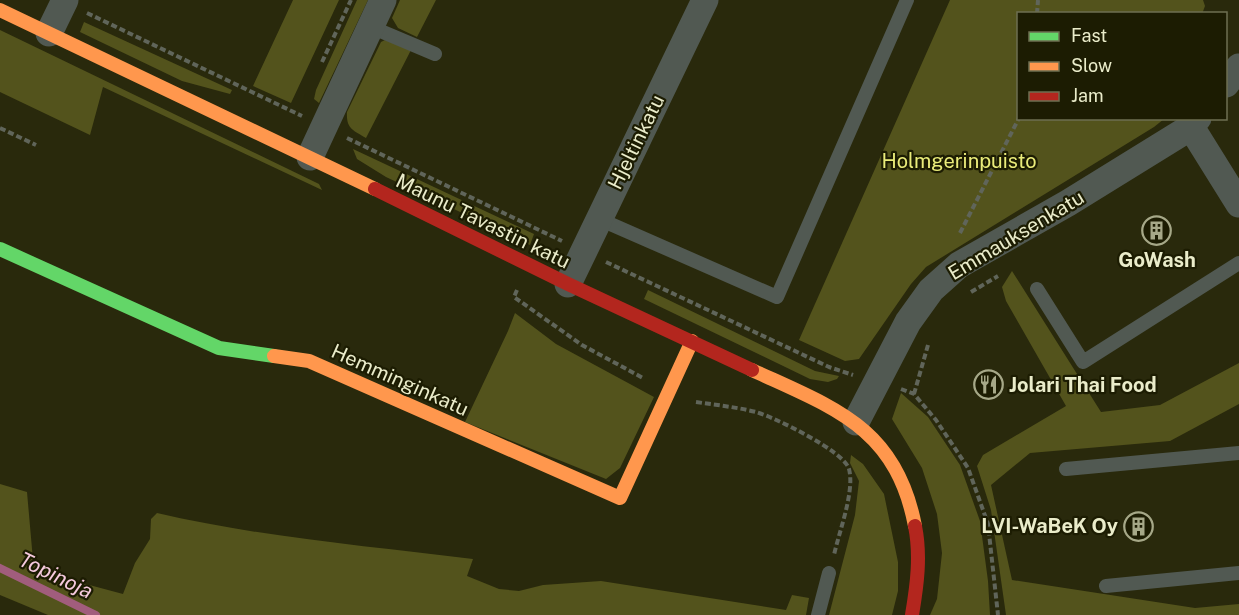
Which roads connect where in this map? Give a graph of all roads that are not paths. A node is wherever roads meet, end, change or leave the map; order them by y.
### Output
1 (383, 0) edge
2 (705, 0) edge
3 (907, 0) edge
4 (65, 1) edge
5 (0, 10) edge
6 (371, 27) junction
7 (49, 33) junction
8 (435, 54) dead end
9 (1239, 67) edge
10 (1227, 83) edge
11 (1195, 123) edge
12 (310, 157) junction
13 (1239, 204) edge
14 (599, 219) junction
15 (0, 249) edge
16 (1239, 263) edge
17 (568, 284) junction
18 (1037, 289) dead end
19 (692, 341) junction
20 (856, 422) junction
21 (1239, 453) edge
22 (1066, 469) dead end
23 (829, 573) road end
24 (1239, 573) edge
25 (1106, 586) dead end
26 (818, 615) edge
27 (912, 615) edge

1 - 6 street
2 - 14 street, Hjeltinkatu
3 - 14 lane
4 - 7 street
5 - 7 street, Maunu Tavastin katu
6 - 8 lane
6 - 12 street
7 - 12 street, Maunu Tavastin katu
9 - 10 street
11 - 13 street
11 - 20 street, Emmauksenkatu
12 - 17 street, Maunu Tavastin katu
14 - 17 street, Hjeltinkatu
15 - 19 street, Hemminginkatu
16 - 18 lane
17 - 19 street, Maunu Tavastin katu
19 - 20 street, Maunu Tavastin katu
20 - 27 street, Maunu Tavastin katu
21 - 22 lane
23 - 26 lane
24 - 25 lane

